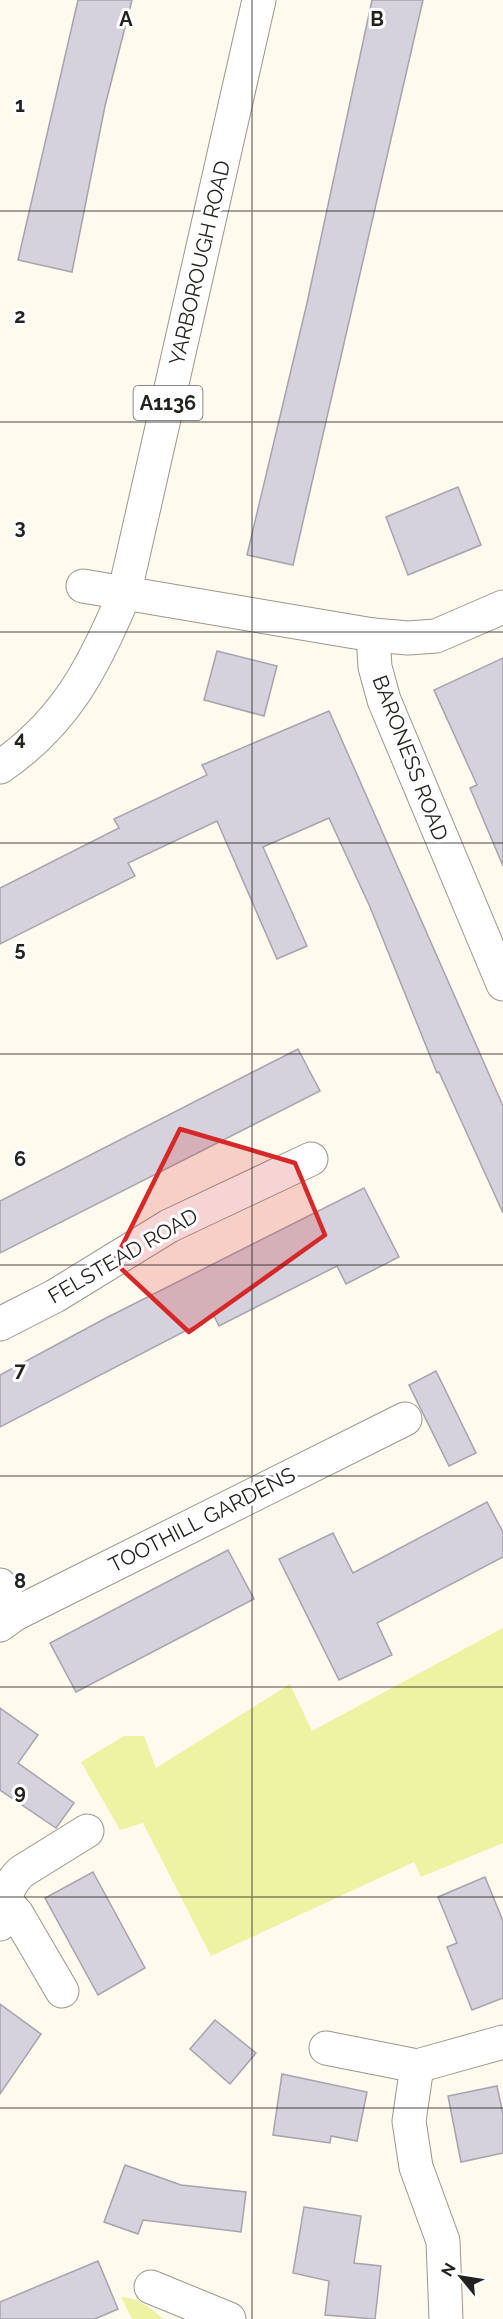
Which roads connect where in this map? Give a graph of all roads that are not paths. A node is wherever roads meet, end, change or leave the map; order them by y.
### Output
1 (259, 0) edge
2 (83, 586) dead end
3 (124, 595) junction
4 (503, 607) edge
5 (373, 635) junction
6 (0, 767) edge
7 (503, 984) edge
8 (311, 1159) dead end
9 (0, 1324) edge
10 (405, 1419) dead end
11 (0, 1585) edge
12 (8, 1619) edge
13 (87, 1830) dead end
14 (2, 1912) edge
15 (62, 1991) dead end
16 (503, 2042) edge
17 (326, 2048) dead end
18 (417, 2066) junction
19 (151, 2287) dead end
20 (229, 2319) edge
21 (446, 2319) edge

1 - 3 street, YARBOROUGH ROAD / A1136
2 - 3 street
3 - 5 street
3 - 6 street, YARBOROUGH ROAD / A1136
4 - 5 street
5 - 7 street, BARONESS ROAD
8 - 9 street, FELSTEAD ROAD
10 - 12 street, TOOTHILL GARDENS
11 - 12 street
13 - 14 street
14 - 15 street
16 - 18 street
17 - 18 street
18 - 21 street
19 - 20 street

